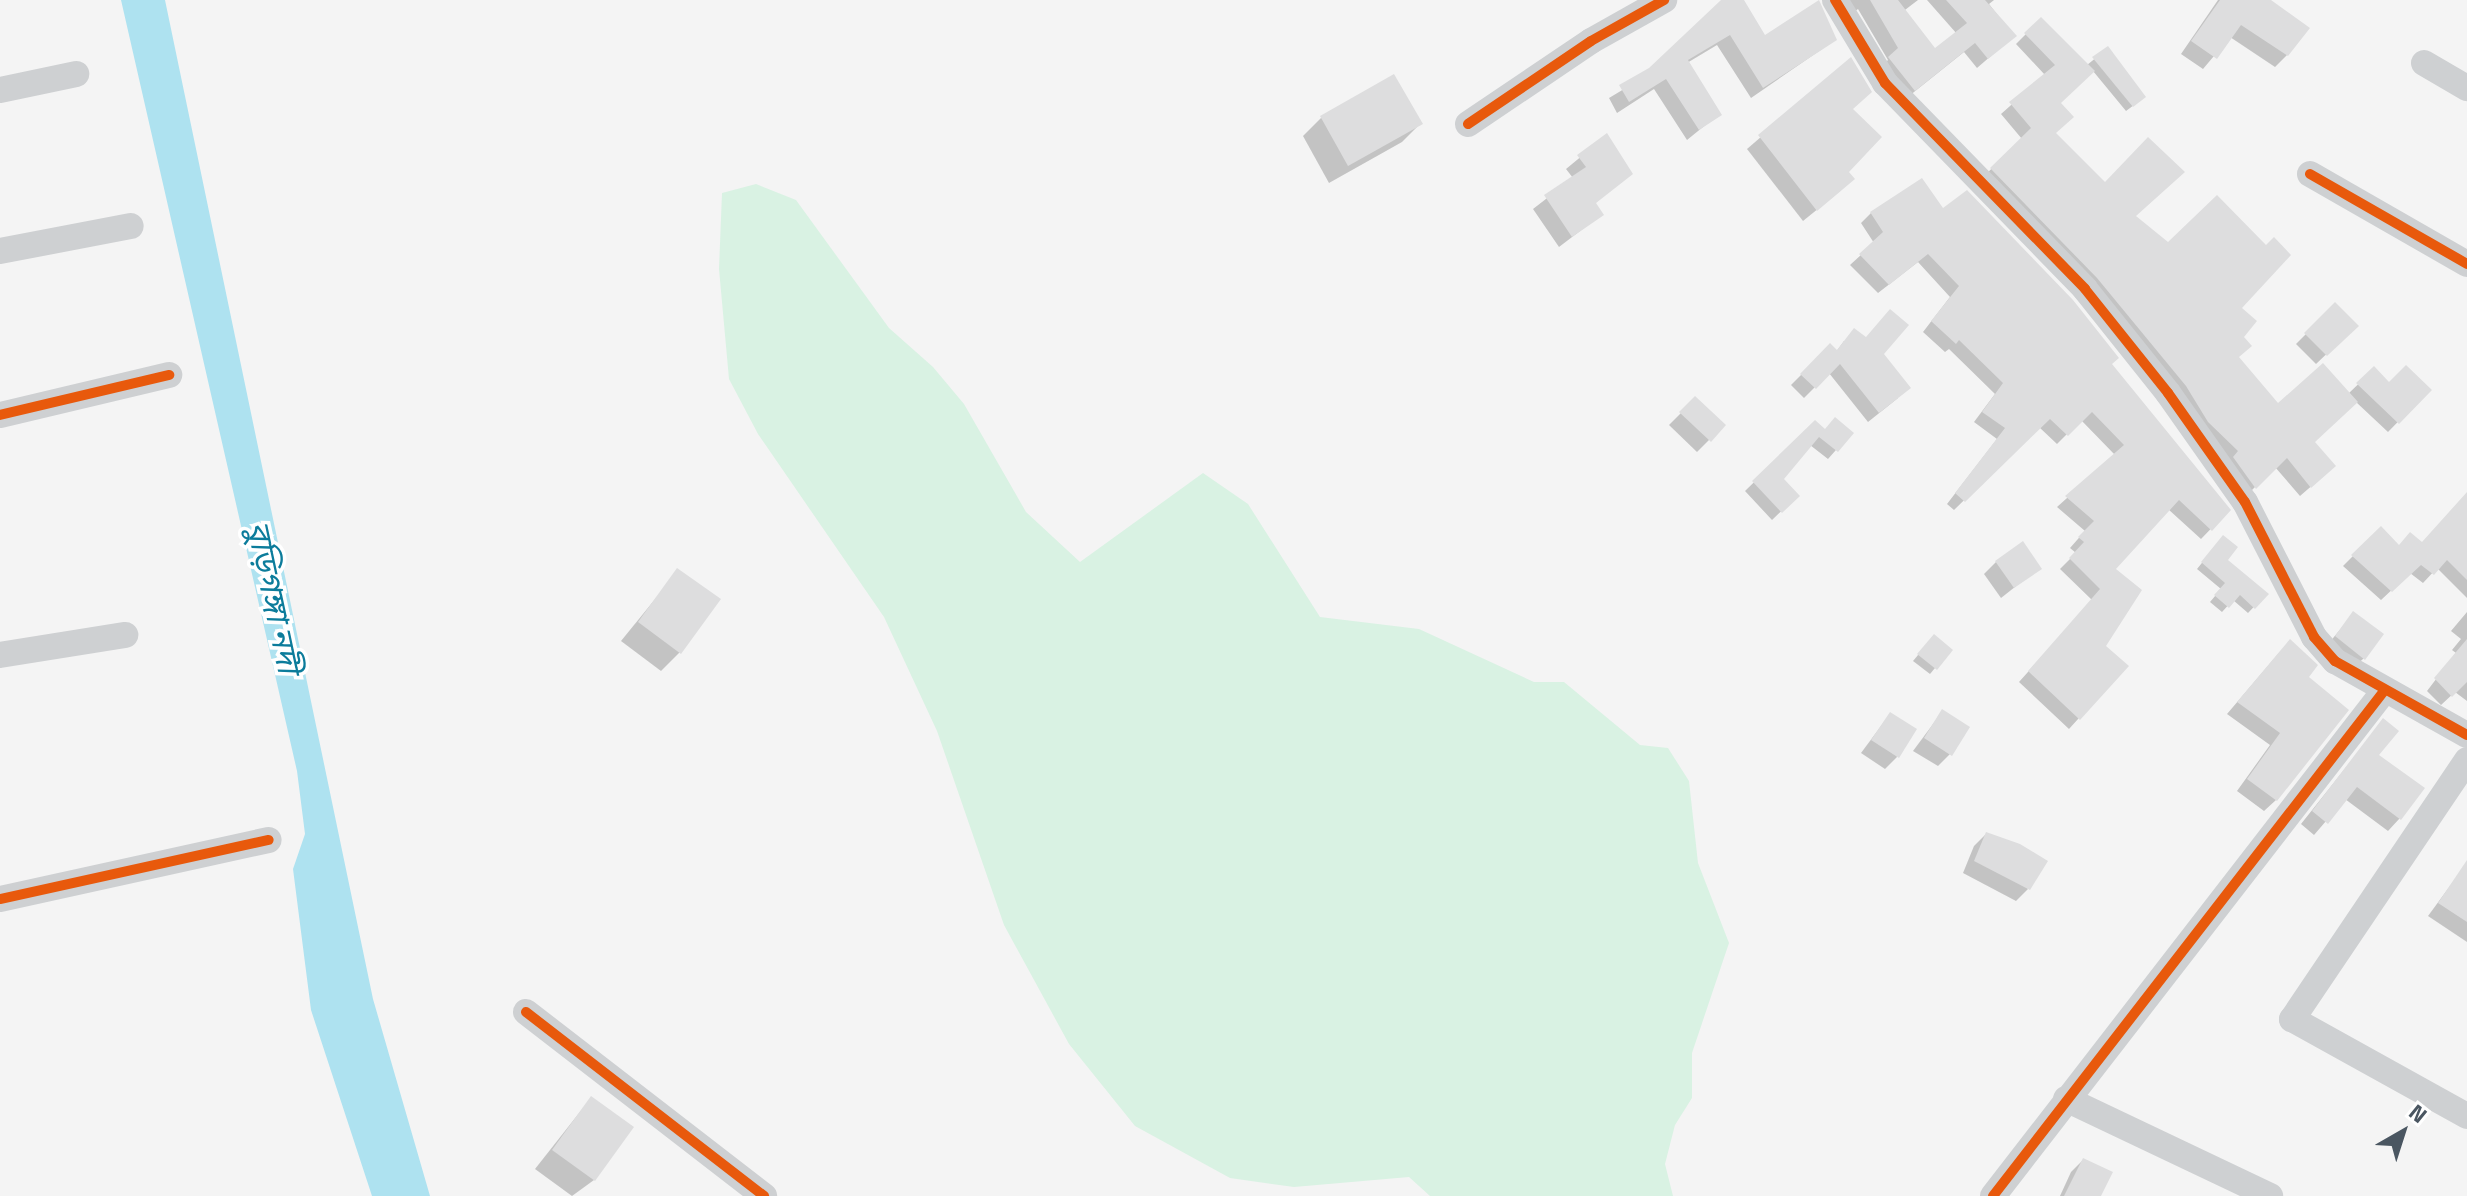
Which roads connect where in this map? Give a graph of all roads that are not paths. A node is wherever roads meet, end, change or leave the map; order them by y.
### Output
1 (1664, 0) edge
2 (1835, 0) edge
3 (2424, 63) dead end
4 (76, 74) dead end
5 (2467, 88) edge
6 (0, 90) edge
7 (1468, 124) dead end
8 (2310, 174) dead end
9 (131, 226) dead end
10 (0, 251) edge
11 (2467, 264) edge
12 (169, 375) dead end
13 (0, 415) edge
14 (125, 635) dead end
15 (0, 655) edge
16 (2384, 691) junction
17 (2467, 735) edge
18 (2467, 760) edge
19 (269, 840) dead end
20 (0, 899) edge
21 (526, 1012) dead end
22 (2066, 1099) junction
23 (2467, 1116) edge
24 (764, 1196) edge
25 (1993, 1196) edge
26 (2270, 1196) edge

1 - 7 street
2 - 16 street
3 - 5 street
4 - 6 street
8 - 11 street
9 - 10 street
12 - 13 street
14 - 15 street
16 - 17 street
16 - 22 street
18 - 23 street
19 - 20 street
21 - 24 street
22 - 25 street
22 - 26 street

